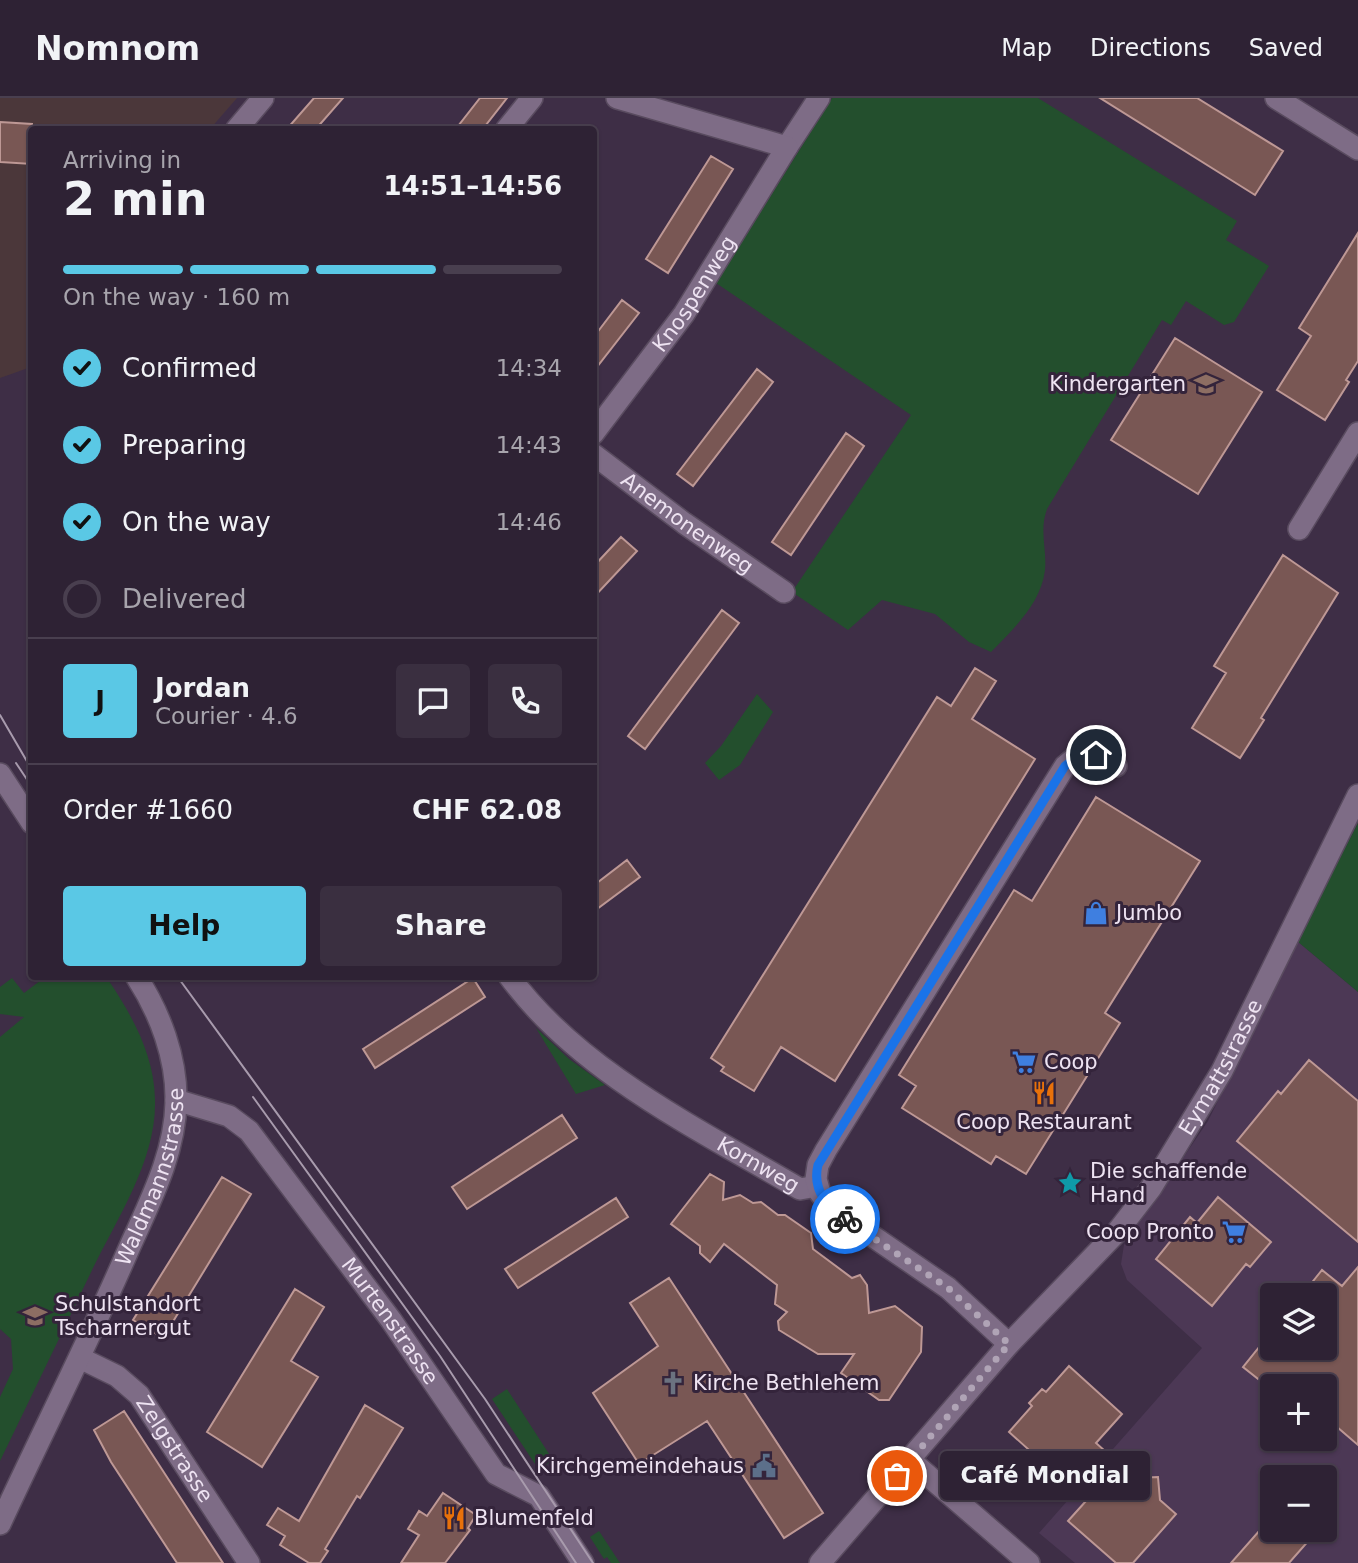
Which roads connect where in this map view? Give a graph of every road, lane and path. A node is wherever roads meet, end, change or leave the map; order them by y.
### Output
1 (263, 98) edge
2 (532, 98) edge
3 (617, 98) edge
4 (819, 98) edge
5 (1276, 98) edge
6 (239, 126) edge
7 (509, 126) edge
8 (787, 147) junction
9 (1358, 149) edge
10 (597, 429) edge
11 (1358, 433) edge
12 (597, 457) edge
13 (1299, 529) dead end
14 (784, 592) dead end
15 (1116, 766) dead end
16 (0, 774) edge
17 (1358, 795) edge
18 (28, 817) edge
19 (138, 980) edge
20 (512, 980) edge
21 (176, 1100) junction
22 (817, 1186) junction
23 (1009, 1344) junction
24 (80, 1358) junction
25 (910, 1460) junction
26 (0, 1524) edge
27 (249, 1563) edge
28 (583, 1563) edge
29 (820, 1563) edge
30 (1029, 1563) edge

1 - 6 street
2 - 7 street
3 - 8 street
4 - 8 street, Knospenweg
5 - 9 street
8 - 10 street, Knospenweg
11 - 13 street
12 - 14 street, Anemonenweg
15 - 22 street
16 - 18 street
17 - 23 street, Eymattstrasse
19 - 21 street, Waldmannstrasse
20 - 22 street, Kornweg
21 - 24 street, Waldmannstrasse
21 - 28 street, Murtenstrasse
22 - 23 street, Kornweg
23 - 25 street, Eymattstrasse
24 - 26 street, Waldmannstrasse
24 - 27 street, Zelgstrasse
25 - 29 street, Eymattstrasse
25 - 30 street

